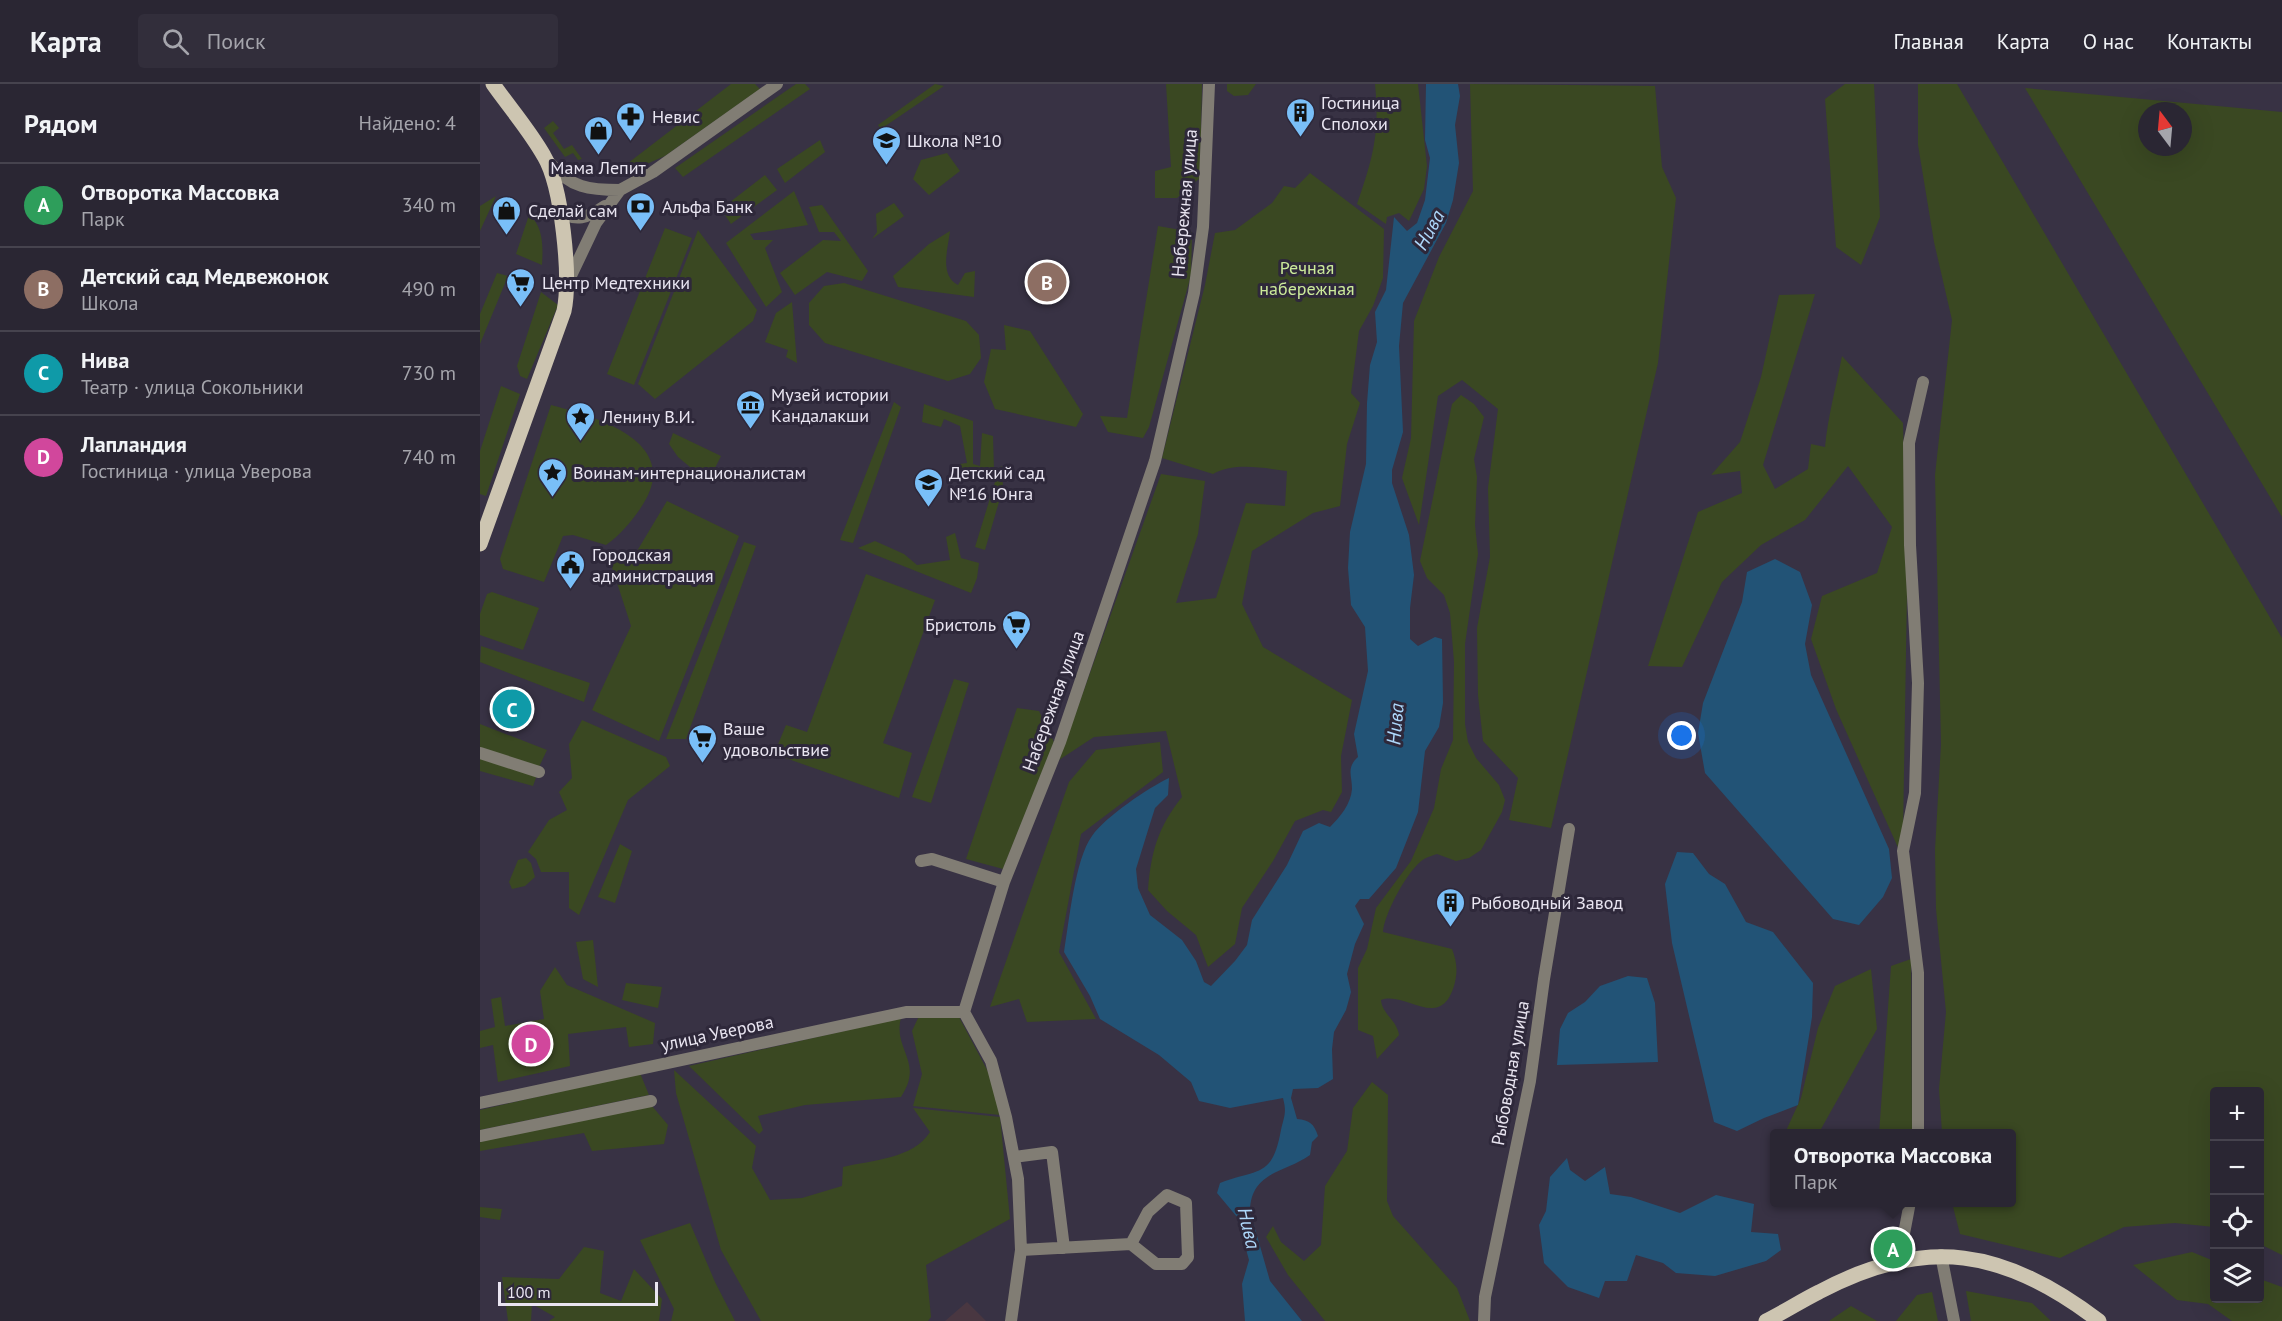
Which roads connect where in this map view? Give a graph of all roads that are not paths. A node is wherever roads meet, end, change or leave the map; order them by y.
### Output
1 (493, 84) edge
2 (777, 84) edge
3 (1209, 84) edge
4 (546, 158) junction
5 (588, 188) junction
6 (620, 190) junction
7 (612, 201) junction
8 (558, 205) junction
9 (567, 284) junction
10 (1923, 382) dead end
11 (480, 544) edge
12 (480, 753) edge
13 (539, 772) dead end
14 (1569, 829) dead end
15 (921, 861) dead end
16 (1004, 882) junction
17 (964, 1012) junction
18 (651, 1101) dead end
19 (480, 1103) edge
20 (1918, 1129) edge
21 (480, 1136) edge
22 (1014, 1157) junction
23 (1909, 1207) edge
24 (1131, 1244) junction
25 (1064, 1248) junction
26 (1021, 1250) junction
27 (1941, 1255) junction
28 (1899, 1260) junction
29 (1011, 1321) edge
30 (1484, 1321) edge
31 (1767, 1321) edge
32 (1954, 1321) edge
33 (2099, 1321) edge

1 - 4 main road
2 - 6 street
3 - 16 street, Набережная улица
4 - 5 street
4 - 8 main road
5 - 6 street
5 - 8 street
6 - 7 street
7 - 8 street
7 - 9 street
8 - 9 main road
9 - 11 main road
10 - 20 street
12 - 13 street
14 - 30 street, Рыбоводная улица
15 - 16 street
16 - 17 street, Набережная улица
17 - 19 street, улица Уверова
17 - 22 street
18 - 21 street
22 - 25 street
22 - 26 street
23 - 28 street
24 - 24 street
24 - 25 street
25 - 26 street
26 - 29 street
27 - 28 main road
27 - 32 street
27 - 33 main road
28 - 31 main road

